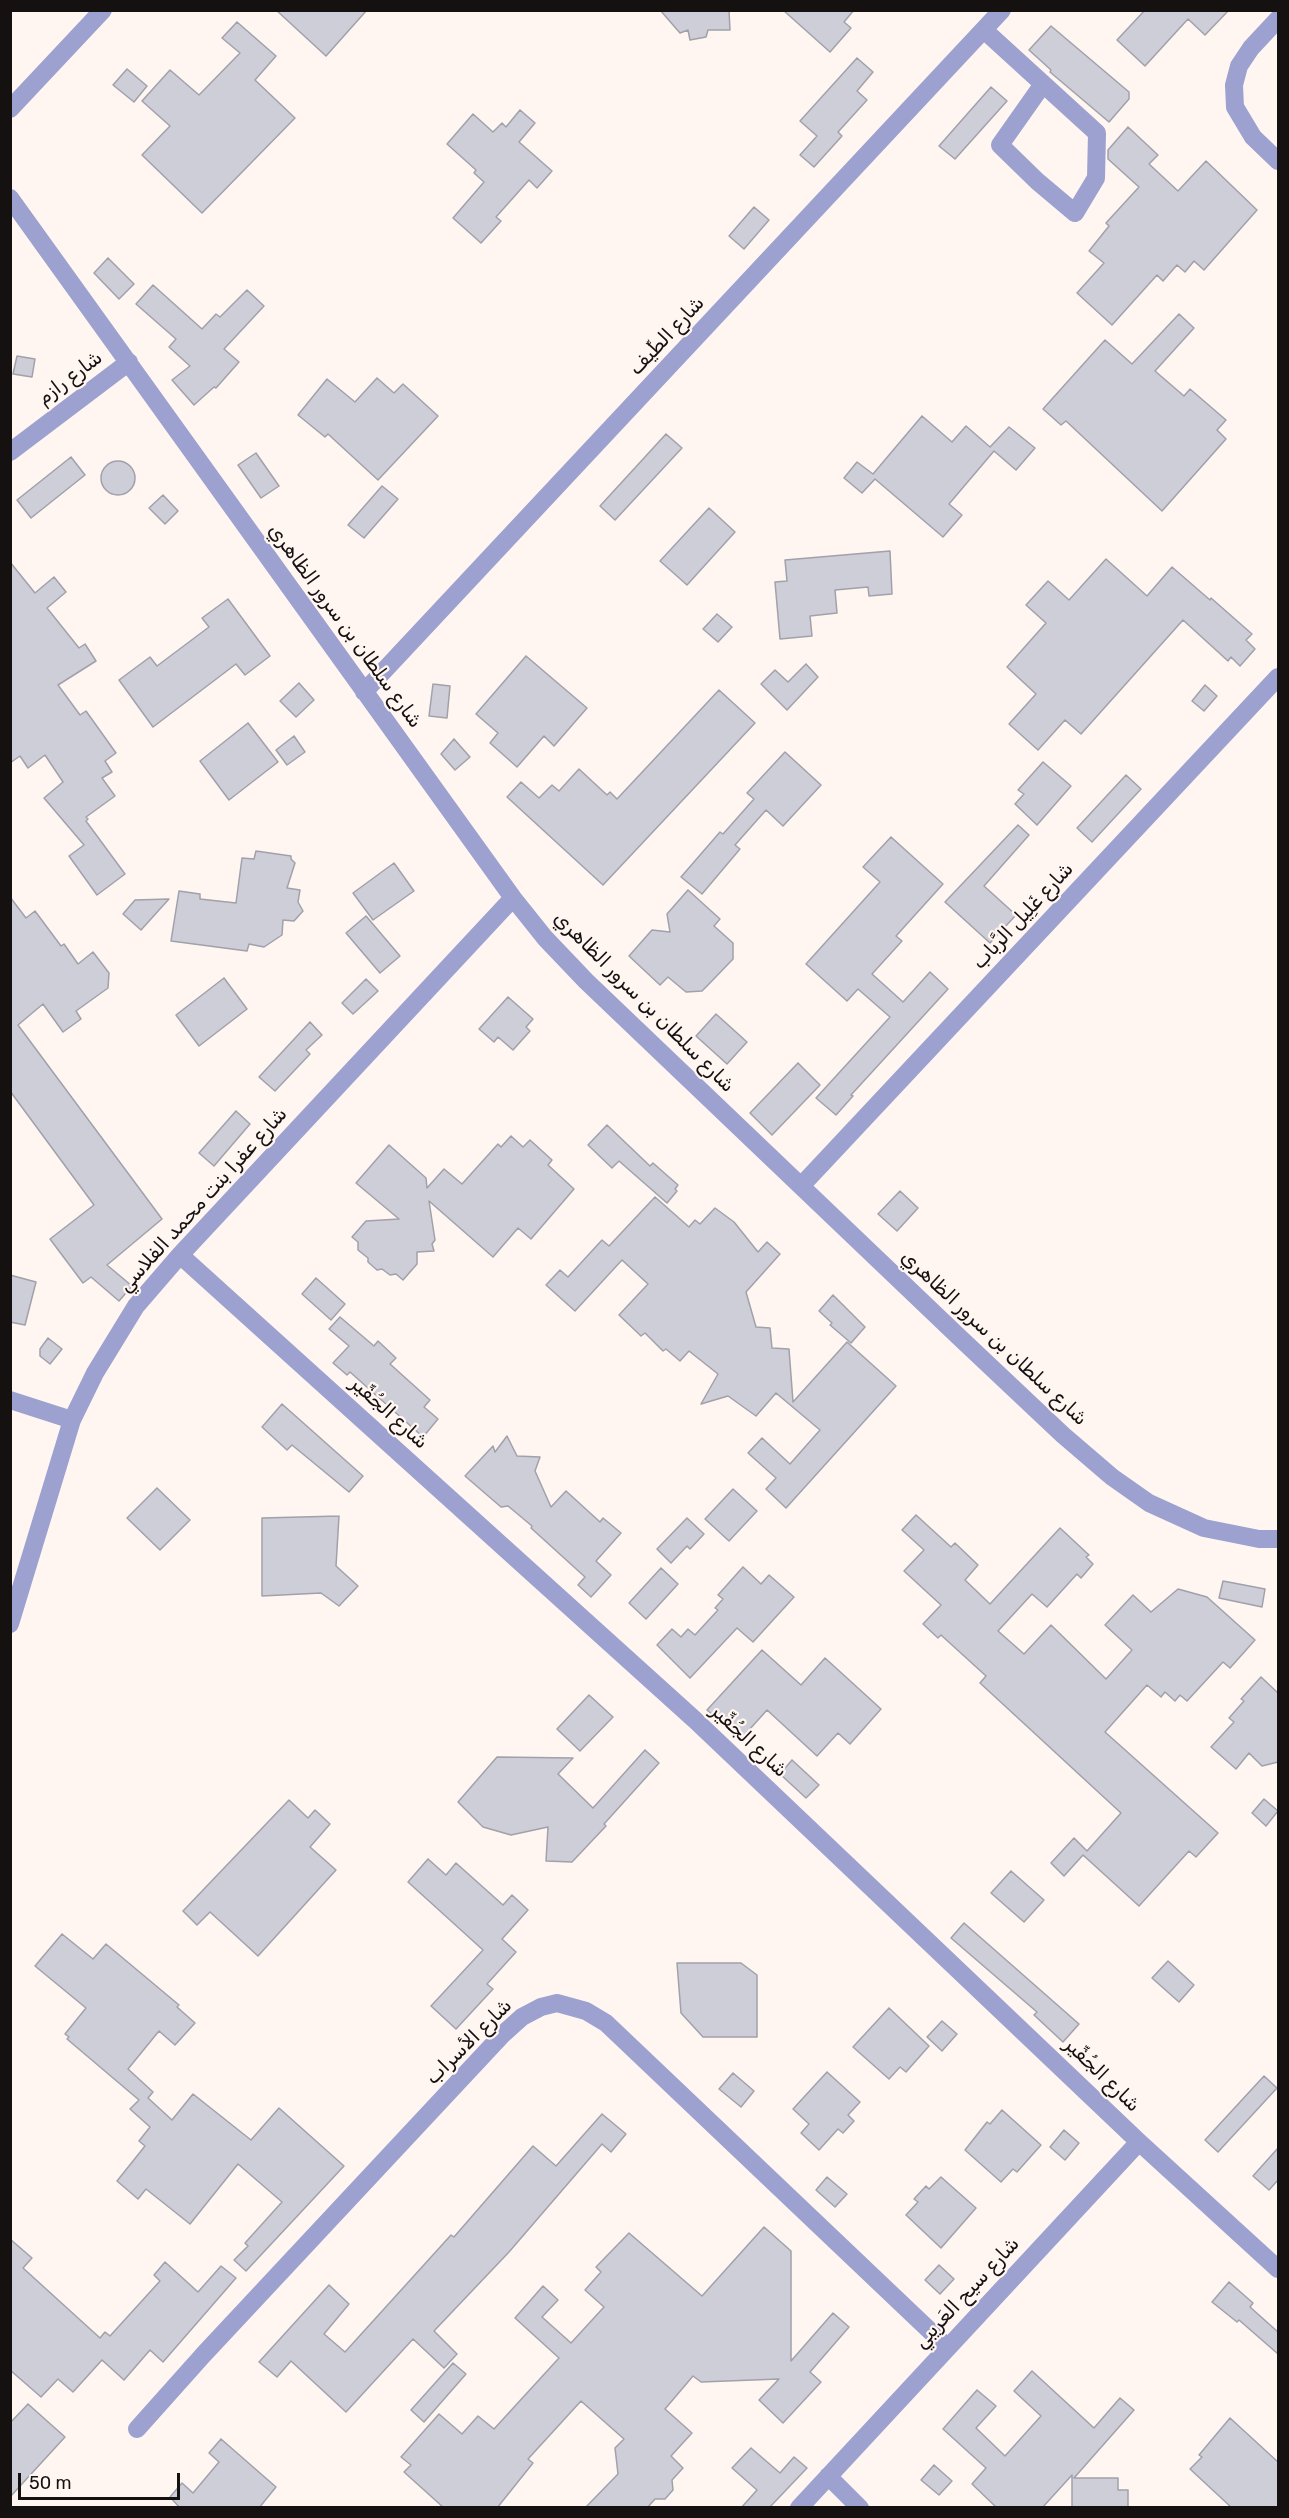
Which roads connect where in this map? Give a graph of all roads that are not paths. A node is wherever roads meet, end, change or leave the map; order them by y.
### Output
1 (103, 10) edge
2 (1002, 10) edge
3 (1278, 18) edge
4 (984, 30) junction
5 (1043, 84) junction
6 (10, 109) edge
7 (1278, 160) edge
8 (10, 198) edge
9 (129, 362) junction
10 (10, 452) edge
11 (1278, 677) edge
12 (364, 692) junction
13 (513, 898) junction
14 (801, 1186) junction
15 (180, 1254) junction
16 (10, 1400) edge
17 (72, 1420) junction
18 (1278, 1539) edge
19 (10, 1623) edge
20 (1139, 2142) junction
21 (1278, 2269) edge
22 (947, 2347) junction
23 (136, 2429) dead end
24 (828, 2476) junction
25 (800, 2508) edge
26 (860, 2508) edge

1 - 6 street
2 - 4 street, شارع الطِّيف
3 - 7 street
4 - 5 street
4 - 12 street, شارع الطِّيف
5 - 5 street
8 - 9 street, شارع سلطان بن سرور الظاهري
9 - 10 street, شارع رازم
9 - 12 street, شارع سلطان بن سرور الظاهري
11 - 14 street, شارع غَلِيل الرَّباب
12 - 13 street, شارع سلطان بن سرور الظاهري
13 - 14 street, شارع سلطان بن سرور الظاهري
13 - 15 street, شارع عفرا بنت محمد الفلاسي
14 - 18 street, شارع سلطان بن سرور الظاهري
15 - 17 street, شارع عفرا بنت محمد الفلاسي
15 - 20 street, شارع الجُفِّير
16 - 17 street
17 - 19 street, شارع عفرا بنت محمد الفلاسي
20 - 21 street, شارع الجُفِّير
20 - 22 street, شارع سيح العَريبي
22 - 23 street, شارع الأسراب
22 - 24 street, شارع سيح العَريبي
24 - 25 street, شارع سيح العَريبي
24 - 26 street

